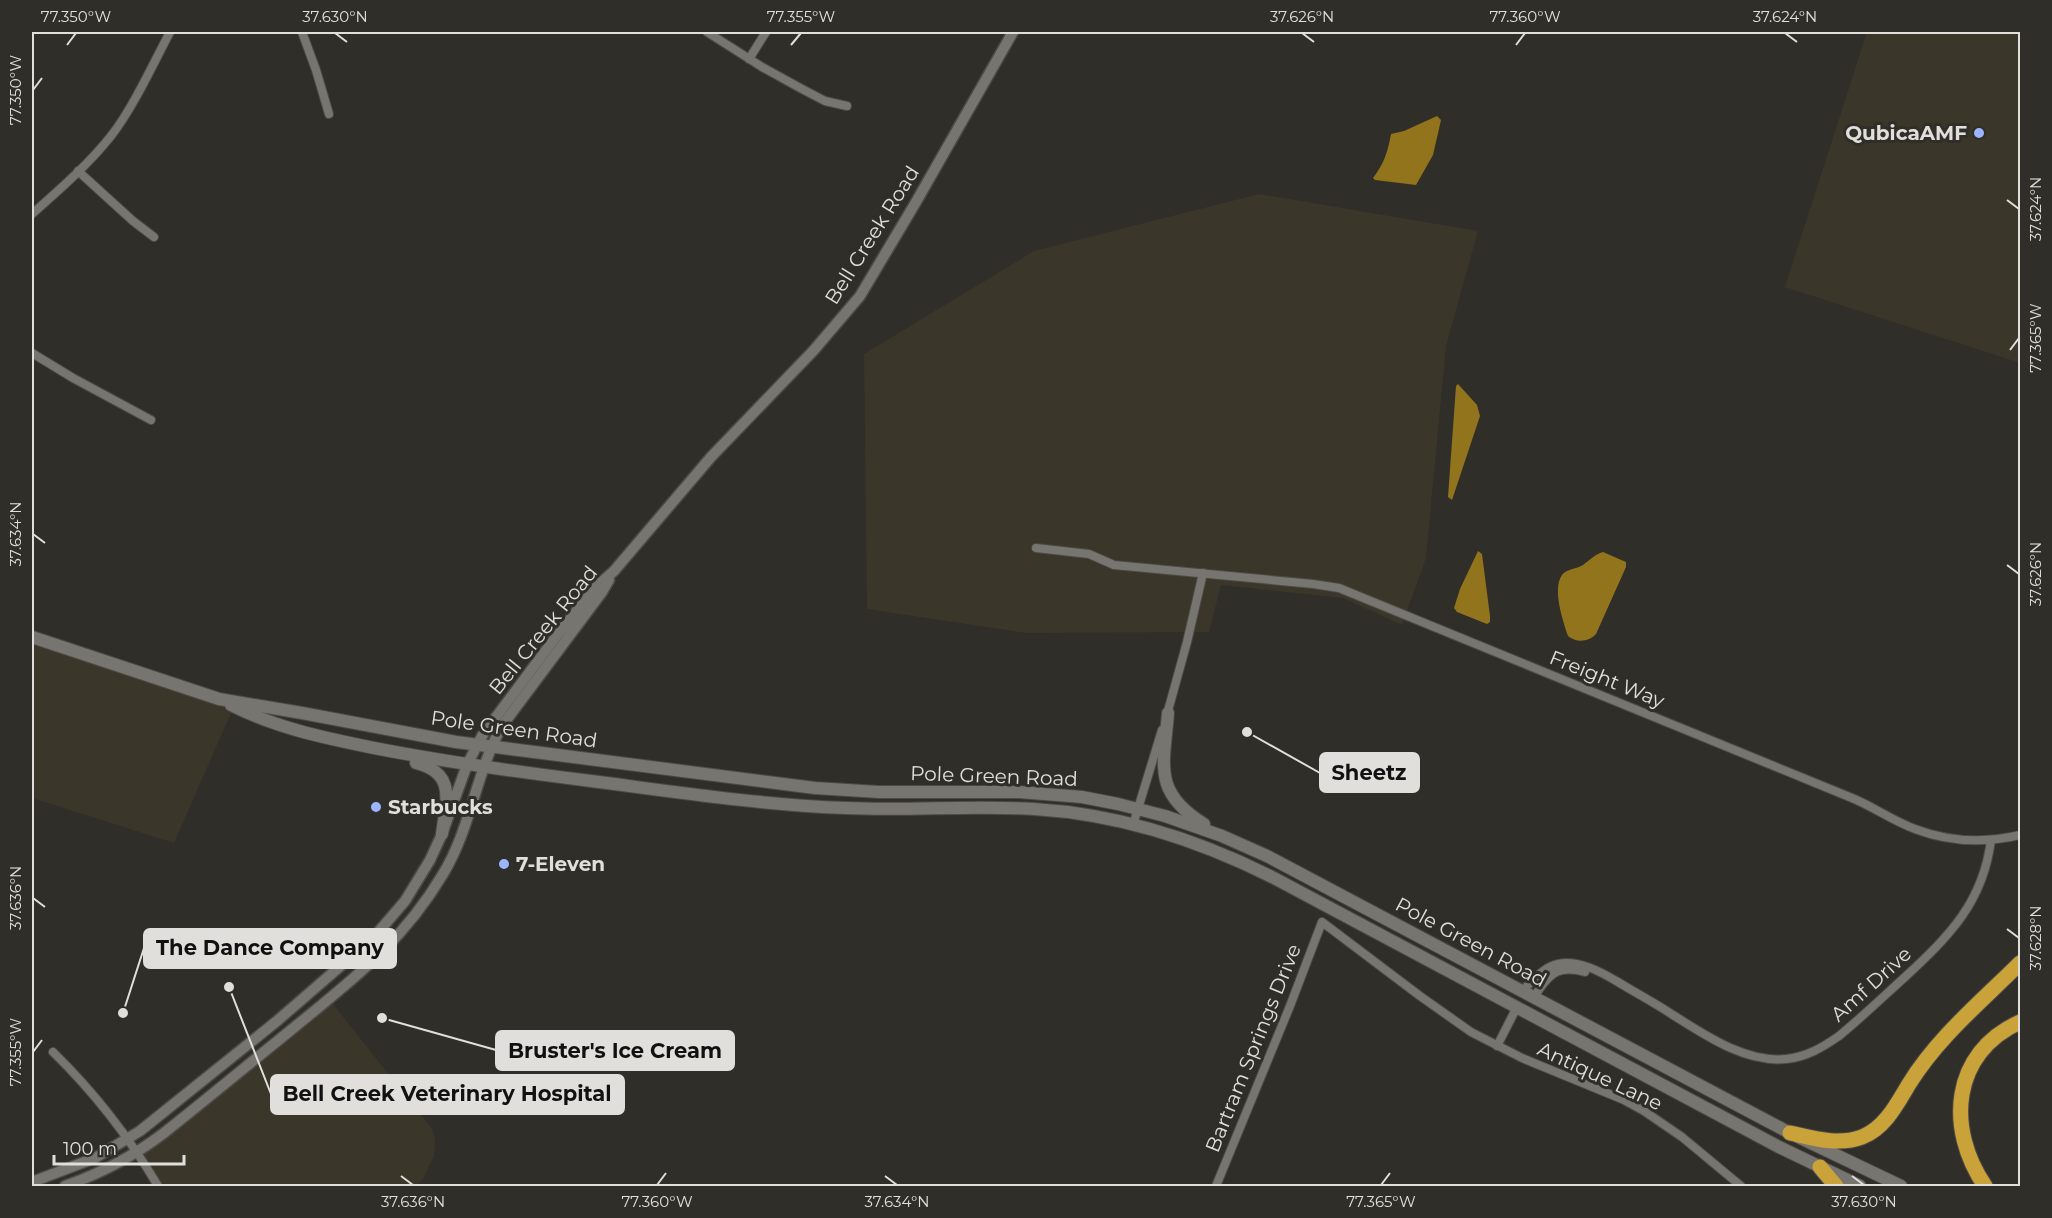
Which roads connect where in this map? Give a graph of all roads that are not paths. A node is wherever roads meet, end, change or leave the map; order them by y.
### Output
1 (170, 32) edge
2 (302, 32) edge
3 (707, 32) edge
4 (766, 32) edge
5 (1013, 32) edge
6 (749, 59) junction
7 (847, 106) dead end
8 (328, 114) dead end
9 (78, 171) junction
10 (32, 214) edge
11 (154, 237) dead end
12 (32, 353) edge
13 (151, 420) dead end
14 (1036, 548) dead end
15 (614, 571) junction
16 (1203, 573) junction
17 (32, 637) edge
18 (219, 699) junction
19 (1168, 713) junction
20 (323, 737) junction
21 (476, 745) junction
22 (491, 747) junction
23 (467, 765) junction
24 (485, 767) junction
25 (1138, 808) junction
26 (1133, 825) junction
27 (442, 834) junction
28 (2020, 835) edge
29 (1222, 836) junction
30 (1991, 840) junction
31 (1322, 922) joint
32 (1453, 954) junction
33 (2020, 963) edge
34 (1522, 991) junction
35 (1539, 1000) junction
36 (1517, 1007) junction
37 (1684, 1022) junction
38 (2020, 1022) edge
39 (1497, 1046) junction
40 (52, 1052) dead end
41 (1790, 1133) junction
42 (129, 1139) junction
43 (137, 1151) junction
44 (1820, 1167) junction
45 (32, 1182) edge
46 (65, 1186) edge
47 (158, 1186) edge
48 (1216, 1186) edge
49 (1741, 1186) edge
50 (1836, 1186) edge
51 (1860, 1186) edge
52 (1900, 1186) edge
53 (1985, 1186) edge

1 - 9 street
2 - 8 street
3 - 6 street
4 - 6 street
5 - 15 street, Bell Creek Road
6 - 7 street
9 - 10 street
9 - 11 street
12 - 13 street
14 - 16 street, Freight Way
15 - 21 street, Bell Creek Road
15 - 22 street, Bell Creek Road
16 - 19 street
16 - 30 street, Freight Way
17 - 18 main road, Pole Green Road
18 - 20 main road, Pole Green Road
18 - 21 main road, Pole Green Road
19 - 25 street
19 - 29 main road
20 - 23 main road, Pole Green Road
20 - 27 main road
21 - 22 main road, Pole Green Road
21 - 23 street, Bell Creek Road
22 - 24 street, Bell Creek Road
22 - 25 main road, Pole Green Road
23 - 24 main road, Pole Green Road
23 - 27 street, Bell Creek Road
24 - 26 main road, Pole Green Road
24 - 43 street, Bell Creek Road
25 - 26 street
25 - 29 main road, Pole Green Road
26 - 36 main road, Pole Green Road
27 - 42 street, Bell Creek Road
28 - 30 street
29 - 32 main road, Pole Green Road
30 - 37 street, Amf Drive
31 - 39 street, Antique Lane
31 - 48 street, Bartram Springs Drive
32 - 34 main road, Pole Green Road
32 - 36 main road
33 - 41 highway
34 - 35 main road, Pole Green Road
34 - 37 street, Amf Drive
35 - 36 main road
35 - 37 street, Amf Drive
35 - 41 main road, Pole Green Road
36 - 39 street
36 - 44 main road, Pole Green Road
38 - 53 highway
39 - 49 street, Antique Lane
40 - 42 street
41 - 52 main road, Pole Green Road
42 - 43 street
42 - 45 street, Bell Creek Road
43 - 46 street, Bell Creek Road
43 - 47 street
44 - 50 highway
44 - 51 main road, Pole Green Road

